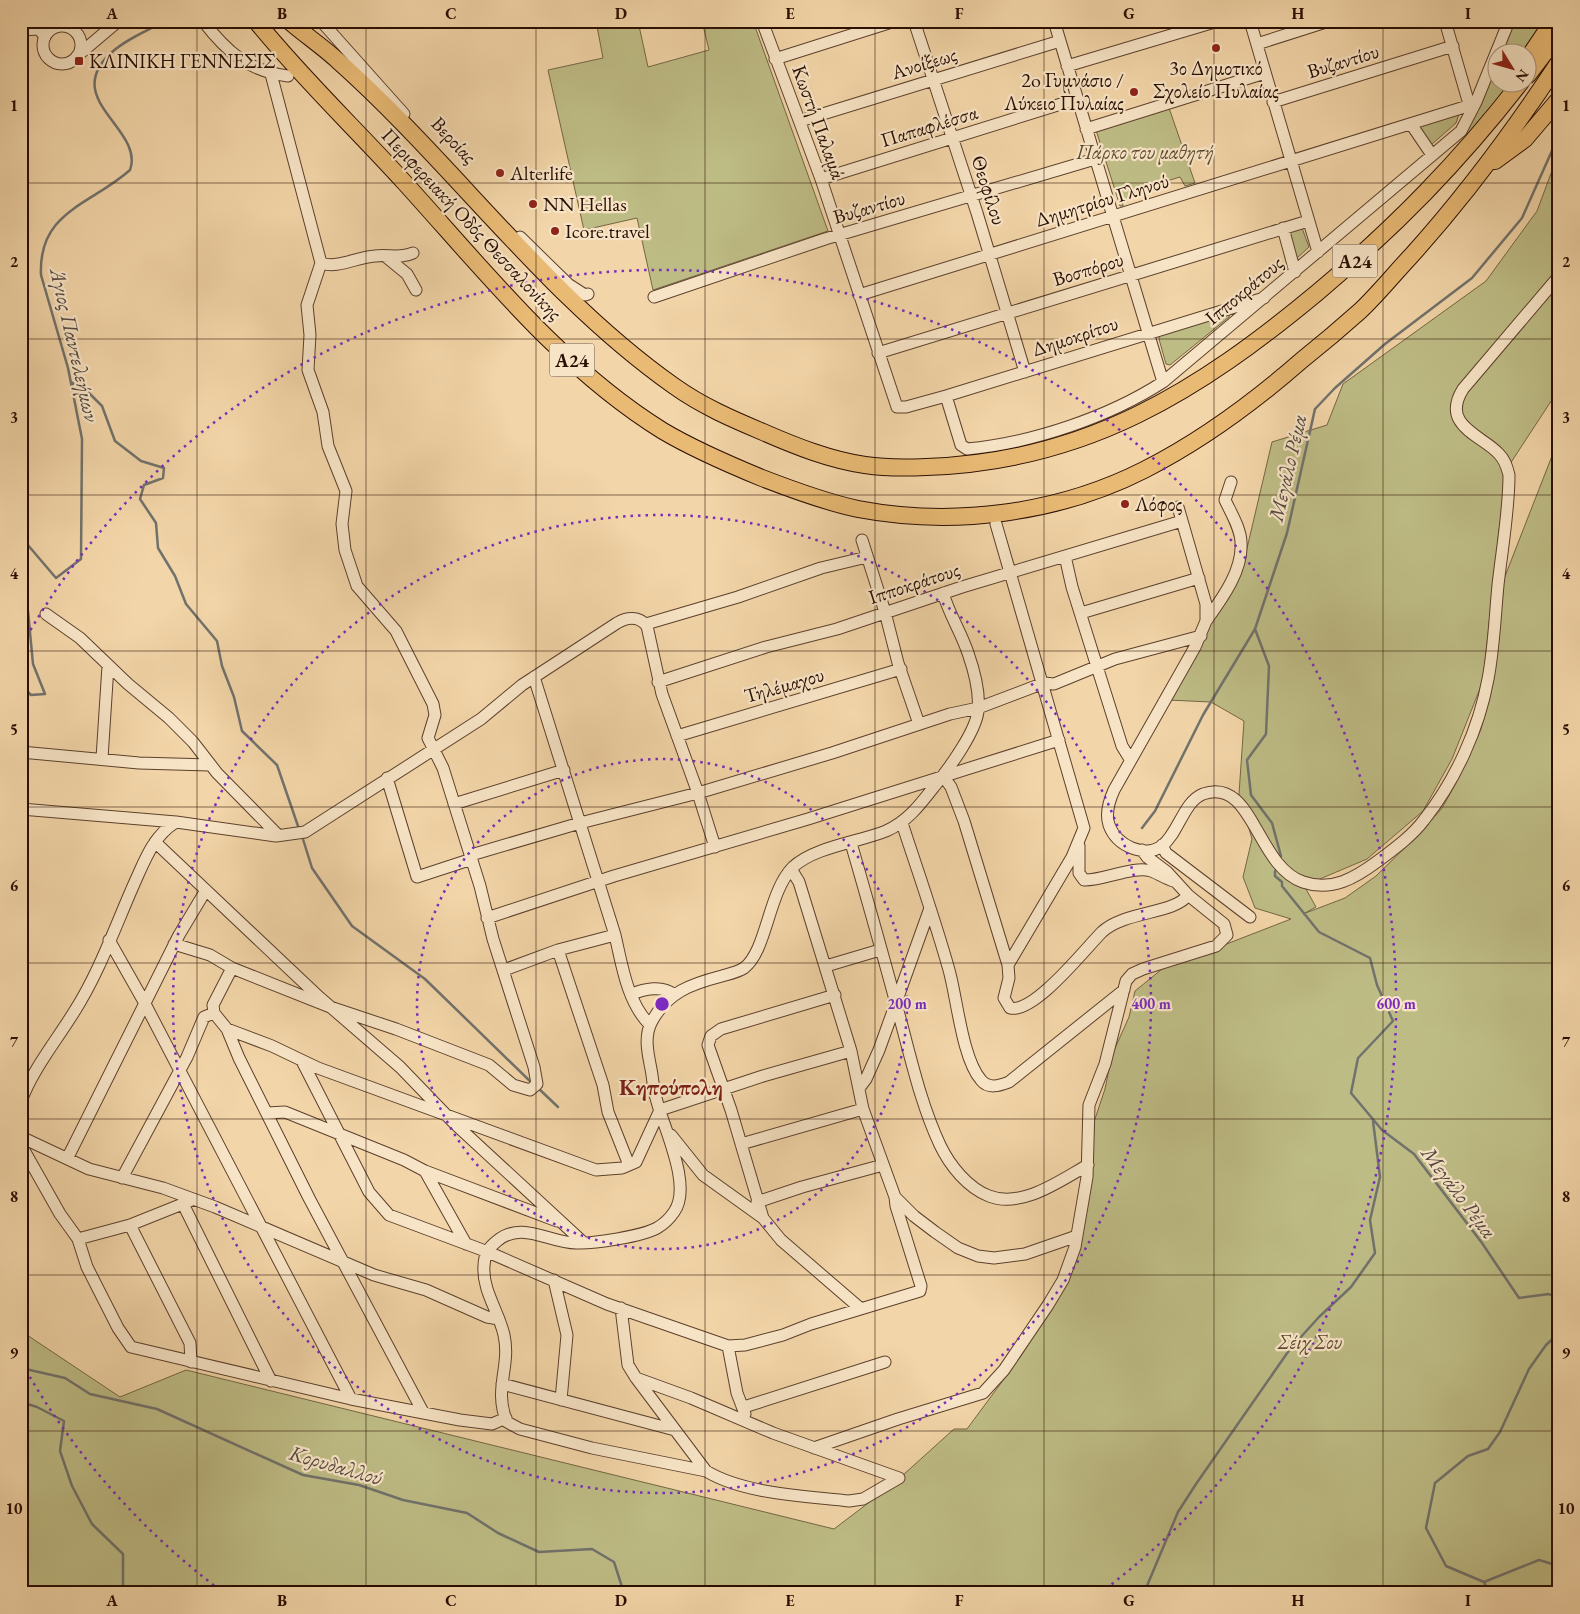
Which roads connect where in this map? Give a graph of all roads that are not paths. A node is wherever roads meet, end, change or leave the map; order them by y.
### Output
1 (203, 21) edge
2 (256, 21) edge
3 (289, 21) edge
4 (321, 21) edge
5 (762, 21) edge
6 (895, 21) edge
7 (914, 21) edge
8 (1054, 21) edge
9 (1218, 21) edge
10 (1250, 21) edge
11 (1329, 21) edge
12 (1445, 21) edge
13 (1509, 21) edge
14 (1553, 21) edge
15 (118, 22) edge
16 (864, 26) edge
17 (21, 30) edge
18 (1559, 34) edge
19 (79, 36) junction
20 (45, 38) junction
21 (1060, 41) junction
22 (1501, 42) edge
23 (1538, 43) edge
24 (1257, 44) junction
25 (1453, 46) junction
26 (76, 57) junction
27 (775, 59) junction
28 (1538, 62) edge
29 (1559, 62) edge
30 (1067, 66) junction
31 (1488, 71) edge
32 (1462, 72) junction
33 (1265, 73) junction
34 (272, 74) junction
35 (1488, 74) edge
36 (288, 76) dead end
37 (933, 80) junction
38 (1509, 92) edge
39 (1513, 92) edge
40 (1077, 99) junction
41 (1559, 99) edge
42 (1273, 102) junction
43 (1503, 105) junction
44 (1471, 108) junction
45 (800, 121) junction
46 (1411, 124) junction
47 (1086, 129) junction
48 (953, 138) junction
49 (1432, 155) junction
50 (1095, 159) junction
51 (1291, 161) junction
52 (1485, 168) junction
53 (821, 179) junction
54 (971, 196) junction
55 (1113, 217) junction
56 (1308, 221) junction
57 (1283, 228) junction
58 (839, 235) junction
59 (1318, 252) junction
60 (413, 253) dead end
61 (990, 253) junction
62 (386, 256) junction
63 (321, 263) junction
64 (1295, 272) junction
65 (1132, 275) junction
66 (1559, 276) edge
67 (416, 290) dead end
68 (588, 294) dead end
69 (859, 295) junction
70 (654, 296) dead end
71 (1264, 298) junction
72 (1008, 314) junction
73 (1150, 332) junction
74 (878, 353) junction
75 (1025, 372) junction
76 (1163, 382) junction
77 (946, 396) junction
78 (897, 407) joint
79 (1231, 482) dead end
80 (1178, 507) dead end
81 (1182, 521) junction
82 (996, 524) dead end
83 (862, 540) dead end
84 (867, 556) junction
85 (1065, 556) junction
86 (1011, 572) junction
87 (1199, 578) junction
88 (943, 593) junction
89 (885, 612) junction
90 (1081, 613) junction
91 (46, 614) dead end
92 (1206, 621) junction
93 (646, 624) junction
94 (1201, 636) junction
95 (108, 666) junction
96 (1098, 666) junction
97 (901, 669) junction
98 (534, 677) junction
99 (658, 682) junction
100 (1044, 683) junction
101 (978, 708) junction
102 (919, 724) junction
103 (677, 736) junction
104 (1059, 740) junction
105 (433, 748) junction
106 (21, 752) edge
107 (102, 758) junction
108 (1130, 759) junction
109 (210, 765) junction
110 (564, 770) junction
111 (942, 776) junction
112 (387, 778) junction
113 (698, 793) junction
114 (454, 804) junction
115 (21, 809) edge
116 (176, 822) junction
117 (580, 823) junction
118 (902, 823) junction
119 (278, 835) junction
120 (155, 842) junction
121 (851, 842) junction
122 (1078, 843) junction
123 (1162, 846) junction
124 (715, 847) junction
125 (1142, 850) junction
126 (471, 857) junction
127 (791, 869) junction
128 (598, 882) junction
129 (1177, 882) junction
130 (206, 890) junction
131 (1188, 894) junction
132 (930, 908) junction
133 (1250, 917) dead end
134 (487, 918) junction
135 (616, 935) junction
136 (109, 940) junction
137 (174, 944) junction
138 (558, 950) junction
139 (880, 950) junction
140 (1008, 965) junction
141 (826, 966) junction
142 (232, 968) junction
143 (504, 970) junction
144 (1124, 990) junction
145 (632, 994) junction
146 (673, 994) junction
147 (835, 995) junction
148 (896, 1003) junction
149 (145, 1005) junction
150 (330, 1007) junction
151 (214, 1013) junction
152 (650, 1025) junction
153 (227, 1029) junction
154 (851, 1051) junction
155 (302, 1061) junction
156 (179, 1070) junction
157 (860, 1087) junction
158 (723, 1089) junction
159 (21, 1101) edge
160 (863, 1109) junction
161 (660, 1110) junction
162 (267, 1113) junction
163 (444, 1113) junction
164 (666, 1127) junction
165 (339, 1133) junction
166 (21, 1137) edge
167 (741, 1144) junction
168 (21, 1145) edge
169 (68, 1157) junction
170 (629, 1165) junction
171 (882, 1165) junction
172 (1088, 1165) junction
173 (425, 1171) junction
174 (122, 1178) junction
175 (895, 1197) junction
176 (194, 1199) junction
177 (757, 1202) junction
178 (183, 1204) junction
179 (763, 1218) junction
180 (562, 1223) junction
181 (130, 1225) junction
182 (263, 1228) junction
183 (1077, 1236) junction
184 (78, 1239) junction
185 (584, 1243) junction
186 (466, 1244) junction
187 (488, 1252) junction
188 (343, 1262) junction
189 (554, 1280) junction
190 (620, 1308) junction
191 (860, 1309) junction
192 (499, 1320) junction
193 (728, 1346) junction
194 (191, 1362) junction
195 (885, 1362) dead end
196 (636, 1378) junction
197 (271, 1381) junction
198 (502, 1384) junction
199 (351, 1399) junction
200 (561, 1400) junction
201 (744, 1407) junction
202 (423, 1412) junction
203 (506, 1418) junction
204 (746, 1421) junction
205 (675, 1430) junction
206 (814, 1448) junction
207 (706, 1471) junction

1 - 34 street
2 - 52 highway, Περιφερειακή Οδός Θεσσαλονίκης / Α24
3 - 43 highway, Περιφερειακή Οδός Θεσσαλονίκης / Α24
4 - 68 street, Βεροίας
5 - 27 street, Κωστή Παλαμά
6 - 16 street
7 - 37 street, Θεοφίλου
8 - 21 street
9 - 30 street
10 - 24 street
11 - 24 street
12 - 25 street
13 - 22 street, Ιπποκράτους
14 - 23 highway
15 - 19 street
15 - 26 street
16 - 27 street
17 - 20 street
18 - 28 highway
19 - 20 street
19 - 26 street
20 - 26 street
21 - 30 street
21 - 37 street, Ανοίξεως
24 - 33 street
25 - 32 street
25 - 42 street, Βυζαντίου
27 - 45 street, Κωστή Παλαμά
29 - 52 highway, Περιφερειακή Οδός Θεσσαλονίκης / Α24
30 - 40 street
31 - 32 street
32 - 44 street
33 - 42 street
33 - 47 street
34 - 36 street
34 - 63 street
35 - 44 street, Ιπποκράτους
37 - 45 street, Ανοίξεως
37 - 48 street, Θεοφίλου
38 - 43 highway
39 - 43 highway, Περιφερειακή Οδός Θεσσαλονίκης / Α24
40 - 47 street
40 - 48 street, Παπαφλέσσα
41 - 52 highway
42 - 51 street
44 - 46 street, Δημητρίου Γληνού
44 - 49 street, Ιπποκράτους
45 - 53 street, Κωστή Παλαμά
46 - 49 street
46 - 51 street, Δημητρίου Γληνού
47 - 50 street
48 - 53 street, Παπαφλέσσα
48 - 54 street, Θεοφίλου
49 - 59 street, Ιπποκράτους
50 - 54 street, Βυζαντίου
50 - 55 street
51 - 55 street, Δημητρίου Γληνού
51 - 56 street
53 - 58 street, Κωστή Παλαμά
54 - 58 street, Βυζαντίου
54 - 61 street, Θεοφίλου
55 - 61 street, Δημητρίου Γληνού
55 - 65 street
56 - 57 street, Βοσπόρου
56 - 59 street
57 - 64 street
57 - 65 street, Βοσπόρου
58 - 69 street, Κωστή Παλαμά
58 - 70 street, Βυζαντίου
59 - 64 street, Ιπποκράτους
60 - 62 street
61 - 69 street, Δημητρίου Γληνού
61 - 72 street, Θεοφίλου
62 - 63 street
62 - 67 street
63 - 105 street
64 - 71 street, Ιπποκράτους
65 - 72 street, Βοσπόρου
65 - 73 street
66 - 123 street
69 - 74 street, Κωστή Παλαμά
71 - 73 street, Δημοκρίτου
71 - 76 street, Ιπποκράτους
72 - 74 street, Βοσπόρου
72 - 75 street, Θεοφίλου
73 - 75 street, Δημοκρίτου
73 - 76 street
74 - 78 street, Κωστή Παλαμά
75 - 77 street, Δημοκρίτου
76 - 77 street, Ιπποκράτους
77 - 78 street, Δημοκρίτου
79 - 92 street
80 - 81 street
81 - 85 street, Ιπποκράτους
81 - 87 street
82 - 86 street
83 - 84 street
84 - 89 street
84 - 93 street
85 - 86 street, Ιπποκράτους
85 - 90 street
86 - 88 street, Ιπποκράτους
86 - 100 street
87 - 90 street
87 - 92 street
88 - 89 street, Ιπποκράτους
88 - 101 street
89 - 97 street
89 - 99 street, Ιπποκράτους
90 - 96 street
91 - 95 street
92 - 94 street
93 - 98 street
93 - 99 street
94 - 96 street
94 - 108 street
95 - 107 street
95 - 109 street
96 - 100 street
96 - 108 street
97 - 102 street
97 - 103 street, Τηλέμαχου
98 - 105 street
98 - 110 street
99 - 103 street
100 - 101 street
100 - 104 street
101 - 102 street
101 - 111 street
102 - 113 street
103 - 113 street
104 - 111 street
104 - 122 street
105 - 112 street
105 - 114 street
106 - 107 street
107 - 109 street
108 - 125 street
109 - 119 street
110 - 114 street
110 - 117 street
111 - 118 street
111 - 124 street
111 - 140 street
112 - 119 street
112 - 126 street
113 - 117 street
113 - 124 street
114 - 126 street
115 - 116 street
116 - 119 street
116 - 120 street
117 - 126 street
117 - 128 street
118 - 121 street
118 - 132 street
120 - 130 street
120 - 136 street
121 - 127 street
121 - 139 street
122 - 129 street
122 - 140 street
123 - 125 street
123 - 133 street
124 - 128 street
125 - 129 street
126 - 134 street
127 - 141 street
127 - 146 street
128 - 134 street
128 - 135 street
129 - 131 street
130 - 137 street
130 - 150 street
131 - 140 street
131 - 144 street
132 - 144 street
132 - 148 street
134 - 143 street
135 - 138 street
135 - 145 street
136 - 149 street
136 - 159 street
137 - 142 street
137 - 149 street
138 - 143 street
138 - 170 street
139 - 141 street
139 - 148 street
141 - 147 street
142 - 150 street
142 - 151 street
143 - 150 street
144 - 172 street
145 - 146 street
145 - 152 street
146 - 152 street
147 - 154 street
147 - 158 street
148 - 157 street
148 - 172 street
149 - 156 street
149 - 169 street
150 - 163 street
151 - 153 street
151 - 156 street
152 - 161 street
153 - 155 street
153 - 162 street
154 - 157 street
154 - 158 street
155 - 163 street
155 - 165 street
156 - 174 street
156 - 182 street
157 - 160 street
158 - 161 street
158 - 167 street
160 - 167 street
160 - 171 street
161 - 164 street
161 - 170 street
162 - 165 street
162 - 188 street
163 - 170 street
163 - 180 street
164 - 179 street
164 - 185 street
165 - 173 street
165 - 186 street
166 - 169 street
167 - 177 street
168 - 184 street
169 - 174 street
171 - 175 street
171 - 177 street
172 - 183 street
173 - 180 street
173 - 186 street
174 - 176 street
175 - 183 street
175 - 191 street
176 - 178 street
176 - 182 street
177 - 179 street
178 - 181 street
178 - 197 street
179 - 191 street
180 - 185 street
181 - 184 street
181 - 194 street
182 - 188 street
182 - 199 street
183 - 206 street
184 - 194 street
185 - 187 street
186 - 187 street
187 - 189 street
187 - 192 street
188 - 192 street
188 - 202 street
189 - 190 street
189 - 200 street
190 - 193 street
190 - 196 street
191 - 193 street
192 - 198 street
193 - 201 street
194 - 197 street
195 - 201 street
196 - 204 street
196 - 205 street
197 - 199 street
198 - 200 street
198 - 203 street
199 - 202 street
200 - 205 street
201 - 204 street
202 - 203 street
203 - 207 street
204 - 206 street
205 - 207 street
206 - 207 street

